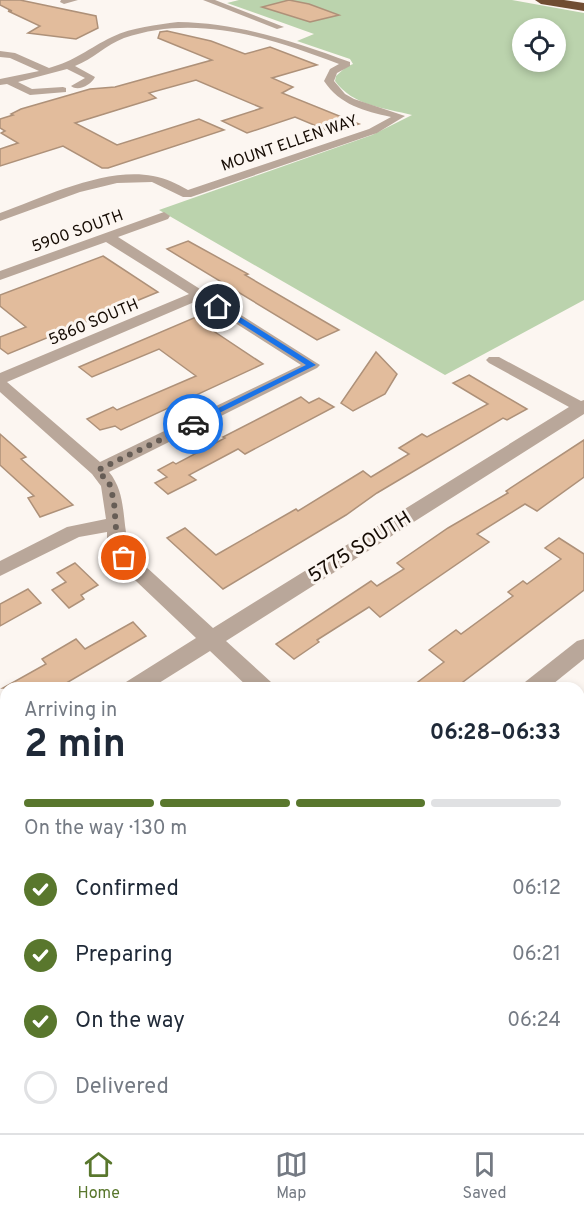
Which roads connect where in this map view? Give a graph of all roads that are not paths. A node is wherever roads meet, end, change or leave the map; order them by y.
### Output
1 (74, 0) edge
2 (207, 0) edge
3 (540, 0) edge
4 (560, 0) edge
5 (64, 2) dead end
6 (584, 6) edge
7 (234, 18) dead end
8 (215, 25) junction
9 (288, 30) dead end
10 (0, 55) edge
11 (68, 65) junction
12 (45, 70) junction
13 (30, 74) junction
14 (4, 81) edge
15 (76, 86) dead end
16 (63, 90) dead end
17 (164, 216) dead end
18 (0, 217) edge
19 (108, 237) junction
20 (0, 276) edge
21 (199, 295) junction
22 (494, 360) dead end
23 (0, 379) edge
24 (0, 384) edge
25 (583, 407) edge
26 (98, 470) junction
27 (114, 524) junction
28 (0, 569) edge
29 (211, 640) junction
30 (584, 647) edge
31 (144, 682) edge
32 (256, 682) edge
33 (540, 682) edge

1 - 5 street
2 - 9 street
3 - 6 highway
4 - 6 highway
7 - 8 street
8 - 11 street
8 - 18 street, MOUNT ELLEN WAY
10 - 12 street
10 - 13 street
11 - 12 street
11 - 15 street
12 - 13 street
13 - 14 street
14 - 16 street
17 - 19 street, 5900 SOUTH
19 - 20 street, 5900 SOUTH
19 - 21 street
21 - 23 street, 5860 SOUTH
21 - 26 street
22 - 25 street
24 - 26 street
25 - 29 street, 5775 SOUTH
26 - 27 street
27 - 28 street
27 - 29 street
29 - 31 street, 5775 SOUTH
29 - 32 street
30 - 33 street

